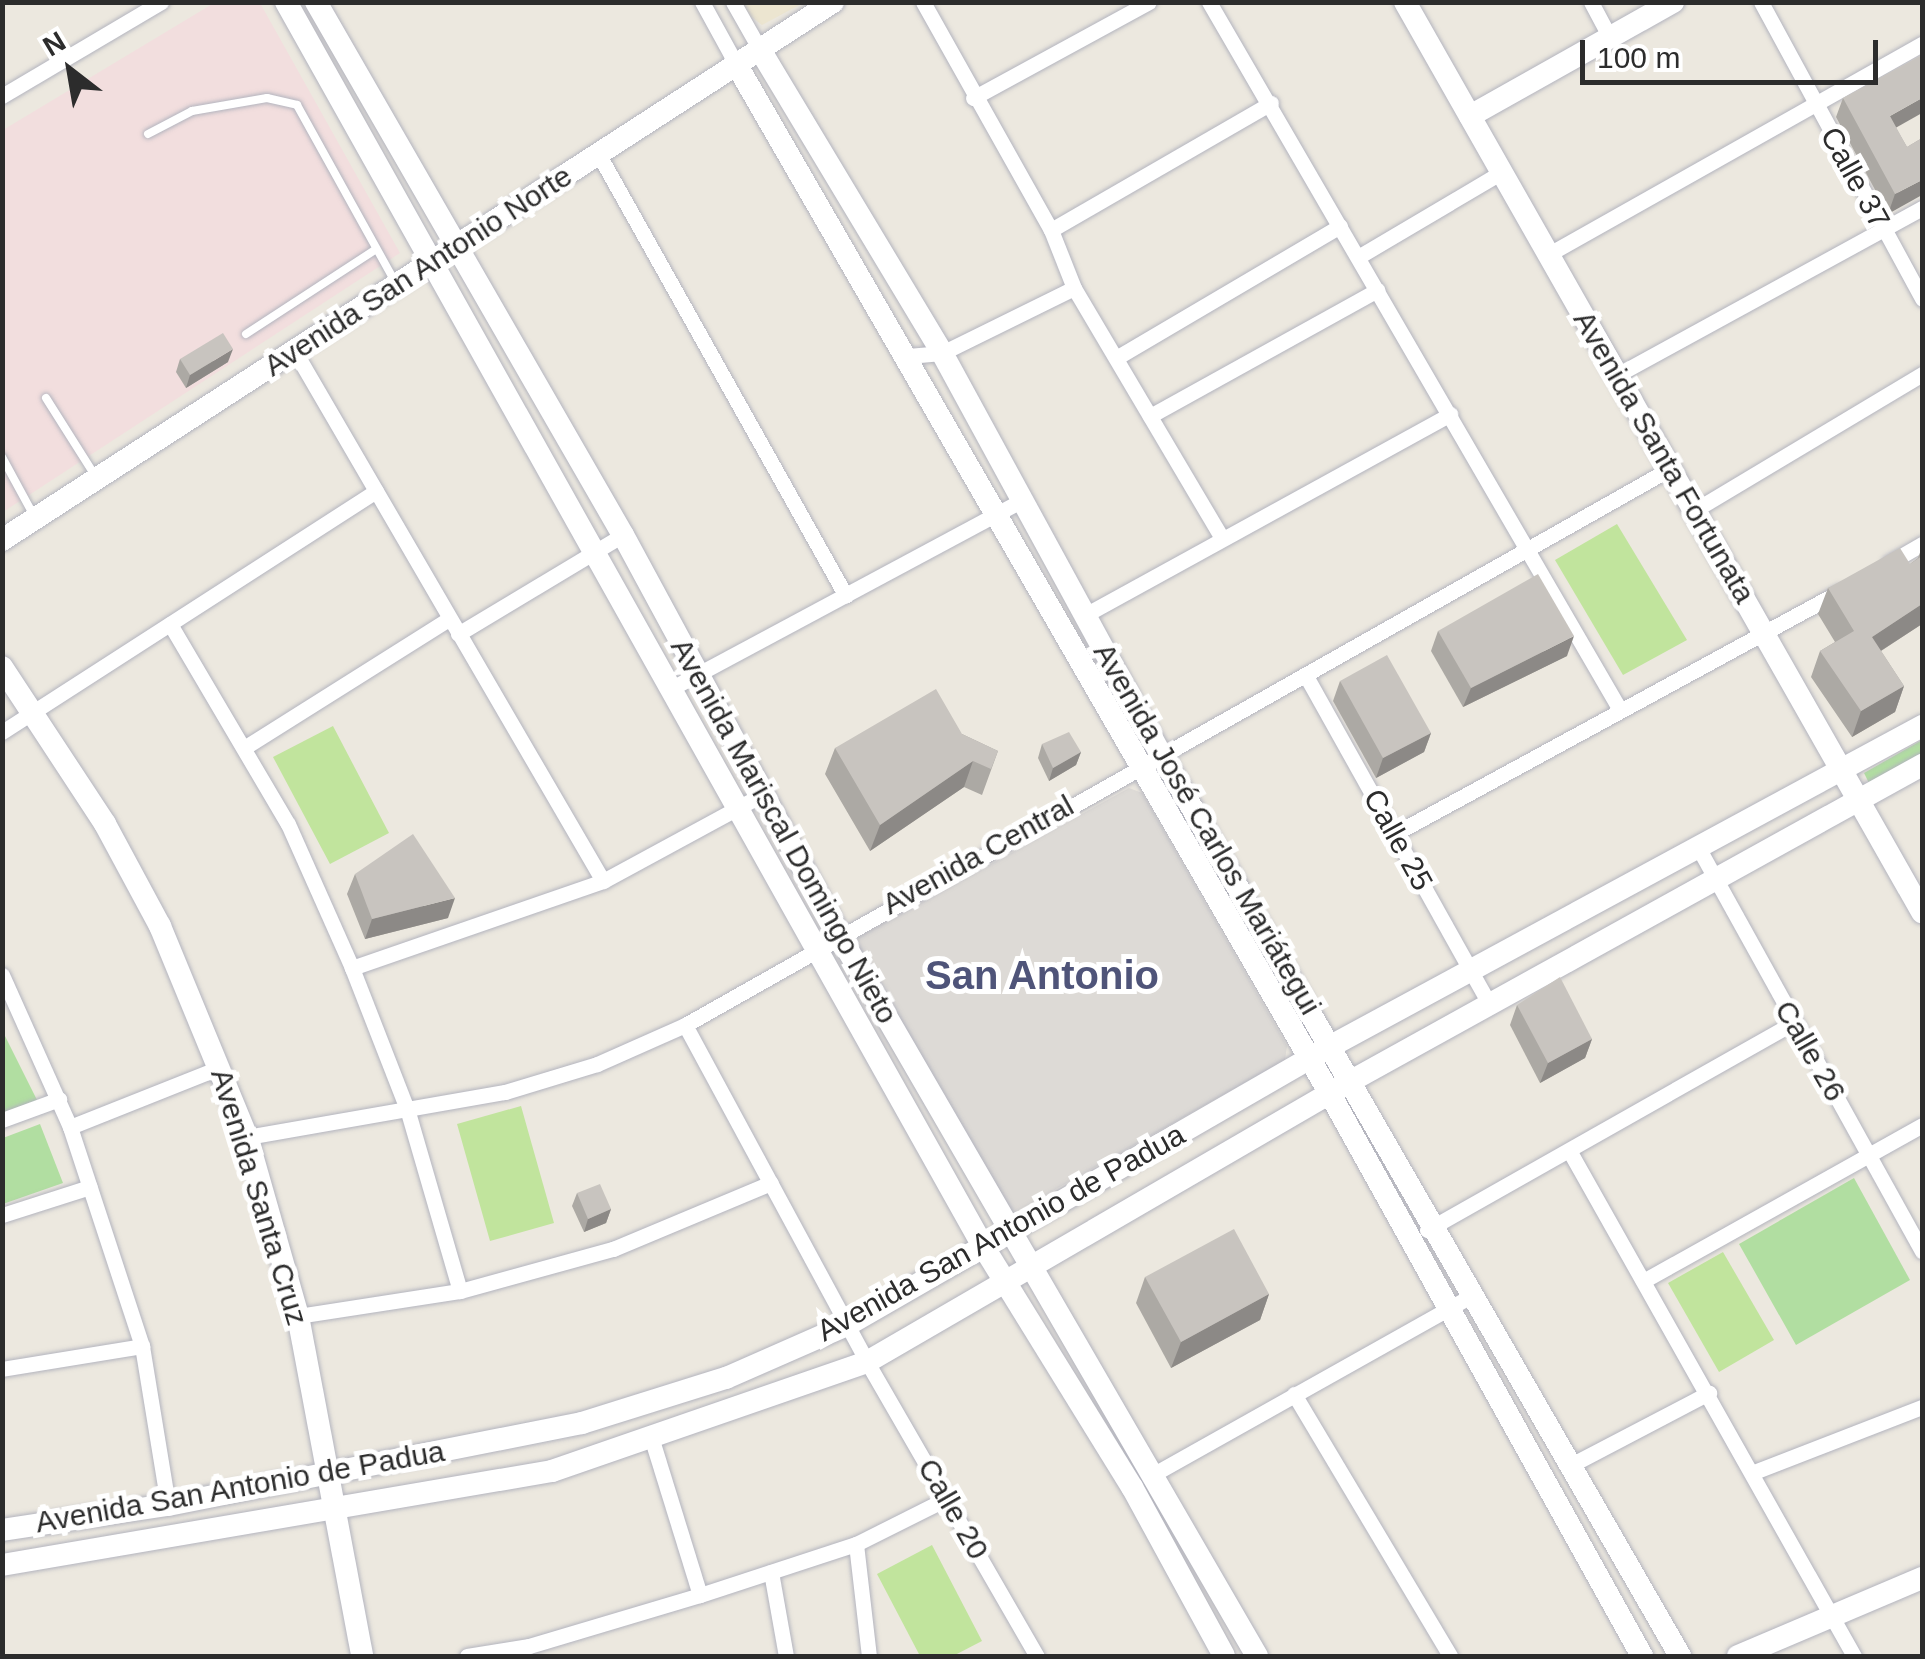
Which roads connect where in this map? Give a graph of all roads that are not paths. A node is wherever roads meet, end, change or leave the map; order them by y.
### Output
1 (161, 2) edge
2 (286, 2) edge
3 (316, 2) edge
4 (702, 2) edge
5 (733, 2) edge
6 (834, 2) edge
7 (923, 2) edge
8 (1149, 2) edge
9 (1209, 2) edge
10 (1405, 2) edge
11 (1591, 2) edge
12 (1674, 2) edge
13 (1761, 2) edge
14 (1610, 37) junction
15 (1922, 44) edge
16 (758, 48) junction
17 (735, 62) junction
18 (2, 96) edge
19 (973, 98) junction
20 (1271, 103) junction
21 (1814, 104) junction
22 (1470, 116) junction
23 (148, 134) dead end
24 (598, 155) junction
25 (1502, 172) junction
26 (1922, 208) edge
27 (1340, 226) junction
28 (1051, 230) junction
29 (1884, 230) junction
30 (455, 246) junction
31 (375, 250) junction
32 (1549, 254) junction
33 (1358, 258) junction
34 (435, 259) junction
35 (396, 284) junction
36 (1074, 288) junction
37 (1377, 290) junction
38 (1922, 299) edge
39 (246, 334) dead end
40 (294, 350) junction
41 (942, 353) junction
42 (908, 356) junction
43 (1116, 358) junction
44 (1922, 374) edge
45 (1617, 375) junction
46 (46, 398) dead end
47 (1450, 414) junction
48 (1150, 416) junction
49 (2, 457) edge
50 (1670, 468) junction
51 (97, 477) junction
52 (376, 491) junction
53 (1020, 501) junction
54 (1695, 510) junction
55 (994, 514) junction
56 (36, 518) junction
57 (622, 535) junction
58 (1222, 538) junction
59 (2, 540) edge
60 (1922, 544) edge
61 (1529, 549) junction
62 (593, 552) junction
63 (1875, 571) edge
64 (1860, 580) edge
65 (846, 596) junction
66 (1086, 615) junction
67 (170, 624) junction
68 (454, 626) junction
69 (1765, 633) junction
70 (2, 667) edge
71 (697, 675) junction
72 (1306, 676) junction
73 (670, 689) junction
74 (32, 710) junction
75 (1620, 710) junction
76 (1922, 726) edge
77 (2, 732) edge
78 (730, 733) junction
79 (246, 746) junction
80 (702, 746) junction
81 (1161, 754) junction
82 (1139, 766) junction
83 (1922, 766) edge
84 (1842, 772) junction
85 (763, 794) junction
86 (1858, 802) junction
87 (738, 809) junction
88 (1394, 834) junction
89 (1699, 849) junction
90 (1716, 880) junction
91 (603, 881) junction
92 (1922, 912) edge
93 (838, 933) junction
94 (814, 948) junction
95 (352, 968) junction
96 (1471, 972) junction
97 (2, 974) edge
98 (1490, 1005) junction
99 (1793, 1023) junction
100 (684, 1025) junction
101 (1330, 1046) junction
102 (1309, 1058) junction
103 (221, 1067) junction
104 (1351, 1080) junction
105 (1330, 1094) junction
106 (59, 1099) junction
107 (408, 1112) junction
108 (2, 1120) edge
109 (1922, 1125) edge
110 (70, 1127) junction
111 (247, 1138) junction
112 (1570, 1152) junction
113 (1870, 1154) junction
114 (771, 1183) junction
115 (90, 1187) junction
116 (2, 1215) edge
117 (1435, 1225) junction
118 (1009, 1231) junction
119 (1411, 1240) junction
120 (983, 1246) junction
121 (1922, 1251) edge
122 (1033, 1270) junction
123 (1645, 1280) junction
124 (1006, 1284) junction
125 (460, 1291) junction
126 (1474, 1294) junction
127 (1449, 1309) junction
128 (298, 1316) junction
129 (848, 1324) junction
130 (142, 1346) junction
131 (867, 1362) junction
132 (2, 1369) edge
133 (1709, 1393) junction
134 (1294, 1394) junction
135 (1922, 1407) edge
136 (652, 1440) junction
137 (1571, 1465) junction
138 (328, 1472) junction
139 (1754, 1472) junction
140 (1152, 1476) junction
141 (948, 1498) junction
142 (168, 1505) junction
143 (338, 1505) junction
144 (2, 1530) edge
145 (856, 1544) junction
146 (2, 1565) edge
147 (770, 1572) junction
148 (1922, 1578) edge
149 (700, 1595) junction
150 (1830, 1615) junction
151 (530, 1652) edge
152 (362, 1656) edge
153 (467, 1656) edge
154 (786, 1656) edge
155 (870, 1656) edge
156 (1038, 1656) edge
157 (1224, 1656) edge
158 (1257, 1656) edge
159 (1450, 1656) edge
160 (1642, 1656) edge
161 (1680, 1656) edge
162 (1738, 1656) edge
163 (1854, 1656) edge

1 - 18 street
2 - 34 street, Avenida Mariscal Domingo Nieto
3 - 30 street, Avenida Mariscal Domingo Nieto
4 - 17 street, Avenida José Carlos Mariátegui
5 - 16 street, Avenida José Carlos Mariátegui
6 - 16 street, Avenida San Antonio Norte
7 - 19 street
8 - 19 street
9 - 20 street
10 - 22 street, Avenida Santa Fortunata
11 - 14 street
12 - 14 street
13 - 21 street, Calle 37
14 - 22 street
15 - 21 street
16 - 17 street, Avenida San Antonio Norte
16 - 41 street, Avenida José Carlos Mariátegui
17 - 24 street, Avenida San Antonio Norte
17 - 42 street, Avenida José Carlos Mariátegui
19 - 28 street
20 - 27 street
20 - 28 street
21 - 29 street, Calle 37
21 - 32 street
22 - 25 street, Avenida Santa Fortunata
23 - 31 lane
24 - 30 street, Avenida San Antonio Norte
24 - 65 street
25 - 32 street, Avenida Santa Fortunata
25 - 33 street
26 - 29 street
27 - 33 street
27 - 43 street
28 - 36 street
29 - 38 street, Calle 37
29 - 45 street
30 - 34 street, Avenida San Antonio Norte
30 - 57 street, Avenida Mariscal Domingo Nieto
31 - 35 lane
31 - 39 lane
32 - 45 street, Avenida Santa Fortunata
33 - 37 street
34 - 35 street, Avenida San Antonio Norte
34 - 62 street, Avenida Mariscal Domingo Nieto
35 - 40 street, Avenida San Antonio Norte
36 - 41 street
36 - 43 street
37 - 47 street
37 - 48 street
40 - 51 street, Avenida San Antonio Norte
40 - 52 street
41 - 42 street
41 - 53 street, Avenida José Carlos Mariátegui
42 - 55 street, Avenida José Carlos Mariátegui
43 - 48 street
44 - 54 street
45 - 50 street, Avenida Santa Fortunata
46 - 51 lane
47 - 58 street
47 - 61 street
48 - 58 street
49 - 56 lane
50 - 54 street, Avenida Santa Fortunata
50 - 61 street, Avenida Central
51 - 56 street, Avenida San Antonio Norte
52 - 67 street
52 - 68 street
53 - 55 street
53 - 66 street, Avenida José Carlos Mariátegui
54 - 69 street, Avenida Santa Fortunata
55 - 65 street
55 - 82 street, Avenida José Carlos Mariátegui
56 - 59 street, Avenida San Antonio Norte
57 - 62 street
57 - 71 street, Avenida Mariscal Domingo Nieto
58 - 66 street
60 - 63 street
61 - 72 street, Avenida Central
61 - 75 street
62 - 68 street
62 - 73 street, Avenida Mariscal Domingo Nieto
64 - 69 street
65 - 71 street
66 - 81 street, Avenida José Carlos Mariátegui
67 - 74 street
67 - 79 street
68 - 79 street
68 - 91 street
69 - 75 street
69 - 84 street, Avenida Santa Fortunata
70 - 74 street, Avenida Santa Cruz
71 - 73 street
71 - 78 street, Avenida Mariscal Domingo Nieto
72 - 81 street, Avenida Central
72 - 88 street, Calle 25
73 - 80 street, Avenida Mariscal Domingo Nieto
74 - 77 street
74 - 103 street, Avenida Santa Cruz
75 - 88 street
76 - 84 street, Avenida San Antonio de Padua
78 - 80 street
78 - 85 street, Avenida Mariscal Domingo Nieto
79 - 95 street
80 - 87 street, Avenida Mariscal Domingo Nieto
81 - 82 street, Avenida Central
81 - 101 street, Avenida José Carlos Mariátegui
82 - 93 street, Avenida Central
82 - 102 street, Avenida José Carlos Mariátegui
83 - 86 street, Avenida San Antonio de Padua
84 - 86 street, Avenida Santa Fortunata
84 - 89 street, Avenida San Antonio de Padua
85 - 87 street
85 - 93 street, Avenida Mariscal Domingo Nieto
86 - 90 street, Avenida San Antonio de Padua
86 - 92 street, Avenida Santa Fortunata
87 - 91 street
87 - 94 street, Avenida Mariscal Domingo Nieto
88 - 96 street, Calle 25
89 - 90 street, Calle 26
89 - 96 street, Avenida San Antonio de Padua
90 - 98 street, Avenida San Antonio de Padua
90 - 99 street, Calle 26
91 - 95 street
93 - 94 street, Avenida Central
93 - 118 street, Avenida Mariscal Domingo Nieto
94 - 100 street, Avenida Central
94 - 120 street, Avenida Mariscal Domingo Nieto
95 - 107 street
96 - 98 street, Calle 25
96 - 101 street, Avenida San Antonio de Padua
97 - 106 street
98 - 104 street, Avenida San Antonio de Padua
99 - 112 street
99 - 113 street, Calle 26
100 - 107 street, Avenida Central
100 - 114 street, Calle 20
101 - 102 street, Avenida San Antonio de Padua
101 - 104 street, Avenida José Carlos Mariátegui
102 - 105 street, Avenida José Carlos Mariátegui
102 - 118 street, Avenida San Antonio de Padua
103 - 110 street
103 - 111 street, Avenida Santa Cruz
104 - 105 street, Avenida San Antonio de Padua
104 - 117 street, Avenida José Carlos Mariátegui
105 - 119 street, Avenida José Carlos Mariátegui
105 - 122 street, Avenida San Antonio de Padua
106 - 108 street
106 - 110 street
107 - 111 street, Avenida Central
107 - 125 street
109 - 113 street
110 - 115 street
111 - 128 street, Avenida Santa Cruz
112 - 117 street
112 - 123 street
113 - 121 street, Calle 26
113 - 123 street
114 - 125 street
114 - 129 street, Calle 20
115 - 116 street
115 - 130 street
117 - 119 street
117 - 126 street, Avenida José Carlos Mariátegui
118 - 120 street, Avenida San Antonio de Padua
118 - 122 street, Avenida Mariscal Domingo Nieto
119 - 127 street, Avenida José Carlos Mariátegui
120 - 124 street, Avenida Mariscal Domingo Nieto
120 - 129 street, Avenida San Antonio de Padua
122 - 124 street, Avenida San Antonio de Padua
122 - 140 street, Avenida Mariscal Domingo Nieto
123 - 133 street
124 - 131 street, Avenida San Antonio de Padua
124 - 157 street, Avenida Mariscal Domingo Nieto
125 - 128 street
126 - 127 street
126 - 137 street, Avenida José Carlos Mariátegui
127 - 134 street
127 - 160 street, Avenida José Carlos Mariátegui
128 - 138 street, Avenida Santa Cruz
129 - 131 street, Calle 20
129 - 138 street, Avenida San Antonio de Padua
130 - 132 street
130 - 142 street
131 - 136 street, Avenida San Antonio de Padua
131 - 141 street, Calle 20
133 - 137 street
133 - 139 street
134 - 140 street
134 - 159 street
135 - 139 street
136 - 143 street, Avenida San Antonio de Padua
136 - 149 street
137 - 161 street, Avenida José Carlos Mariátegui
138 - 142 street, Avenida San Antonio de Padua
138 - 143 street, Avenida Santa Cruz
139 - 150 street
140 - 158 street, Avenida Mariscal Domingo Nieto
141 - 145 street
141 - 156 street, Calle 20
142 - 144 street, Avenida San Antonio de Padua
143 - 146 street, Avenida San Antonio de Padua
143 - 152 street, Avenida Santa Cruz
145 - 147 street
145 - 155 street
147 - 149 street
147 - 154 street
148 - 150 street
149 - 151 street
150 - 162 street
150 - 163 street
151 - 153 street

